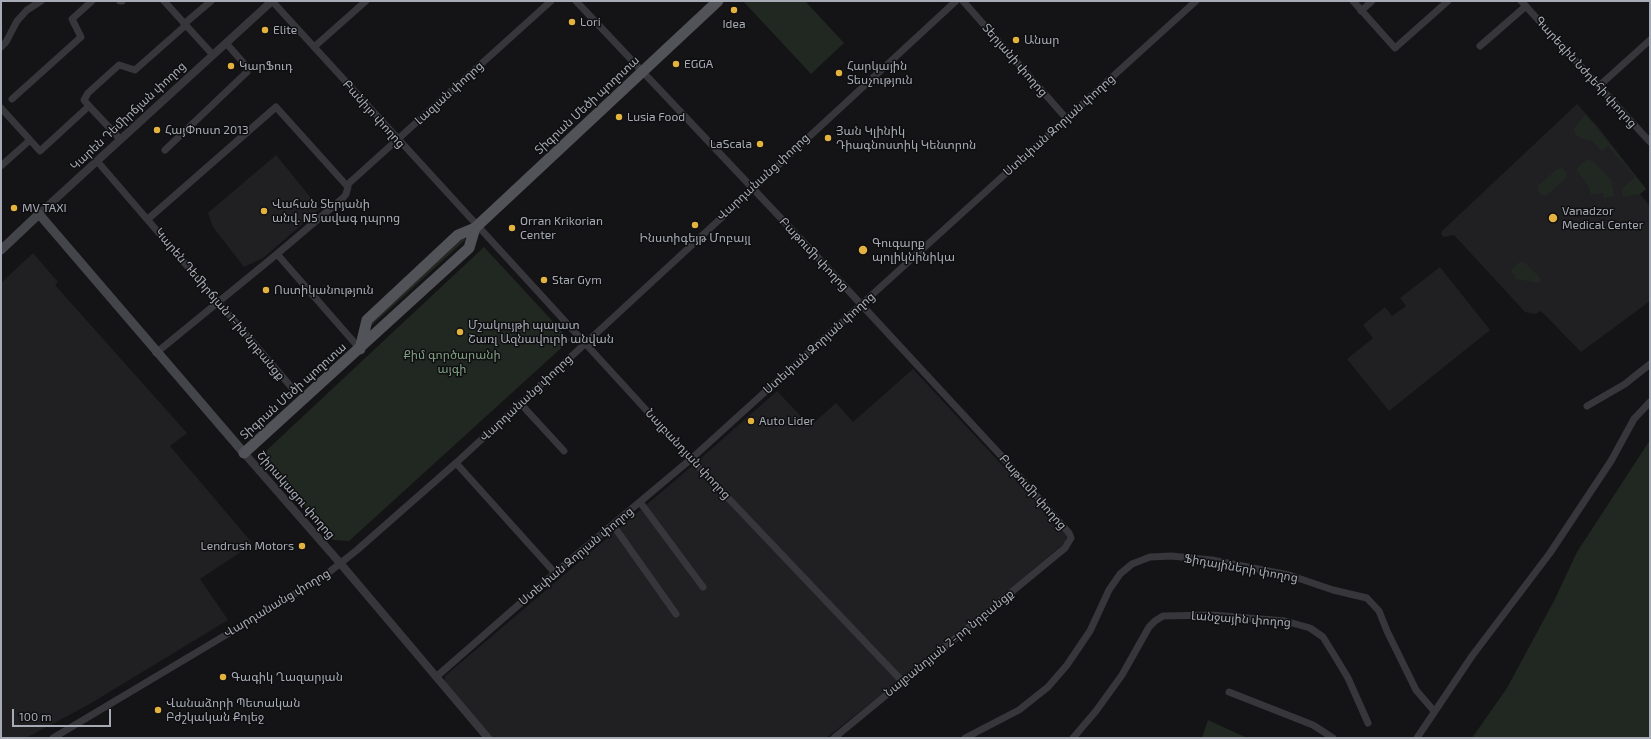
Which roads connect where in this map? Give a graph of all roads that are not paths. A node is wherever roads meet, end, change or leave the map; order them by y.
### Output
1 (41, 1) edge
2 (92, 1) edge
3 (164, 1) edge
4 (211, 1) edge
5 (272, 1) edge
6 (366, 1) edge
7 (551, 1) edge
8 (576, 1) edge
9 (718, 1) edge
10 (956, 1) edge
11 (963, 1) edge
12 (1196, 1) edge
13 (1353, 1) edge
14 (1372, 1) edge
15 (1448, 1) edge
16 (1523, 3) edge
17 (1362, 11) junction
18 (185, 24) junction
19 (1650, 40) edge
20 (226, 43) junction
21 (1480, 46) dead end
22 (1, 47) edge
23 (314, 47) junction
24 (213, 55) junction
25 (642, 71) junction
26 (1599, 86) junction
27 (12, 99) dead end
28 (89, 106) junction
29 (1, 108) edge
30 (1066, 118) junction
31 (120, 139) junction
32 (30, 140) junction
33 (398, 140) junction
34 (1650, 142) edge
35 (165, 150) dead end
36 (97, 161) junction
37 (1, 166) edge
38 (347, 185) junction
39 (751, 188) junction
40 (38, 214) junction
41 (148, 219) junction
42 (477, 226) junction
43 (1, 250) edge
44 (278, 254) junction
45 (219, 302) junction
46 (861, 305) junction
47 (586, 342) junction
48 (360, 349) junction
49 (156, 353) junction
50 (1650, 364) edge
51 (293, 389) dead end
52 (1650, 402) edge
53 (520, 403) junction
54 (1587, 406) dead end
55 (564, 451) dead end
56 (244, 453) junction
57 (691, 459) junction
58 (456, 463) junction
59 (640, 502) junction
60 (613, 525) junction
61 (1065, 548) joint
62 (340, 563) junction
63 (555, 573) junction
64 (703, 587) dead end
65 (676, 614) dead end
66 (436, 677) junction
67 (902, 681) junction
68 (1229, 692) dead end
69 (1434, 711) junction
70 (1368, 723) dead end
71 (53, 738) edge
72 (488, 738) edge
73 (834, 738) edge
74 (966, 738) edge
75 (1073, 738) edge
76 (1333, 738) edge
77 (1417, 738) edge

1 - 22 street
2 - 27 street
3 - 18 street
4 - 18 street
5 - 20 street, Կարեն Դեմիրճյան փողոց
5 - 23 street, Բանիյո փողոց
6 - 23 street
7 - 33 street, Լազյան փողոց
8 - 25 street, Բաթումի փողոց
9 - 25 main road, Տիգրան Մեծի պողոտա
10 - 39 street, Վարդանանց փողոց
11 - 30 street, Տերյանի փողոց
12 - 30 street, Ստեփան Զորյան փողոց
13 - 17 street
14 - 17 street
15 - 17 street
16 - 21 street
16 - 26 street, Գարեգին Նժդեհի փողոց
18 - 24 street
18 - 28 street
19 - 26 street
20 - 24 street, Կարեն Դեմիրճյան փողոց
20 - 35 street
23 - 33 street, Բանիյո փողոց
24 - 31 street, Կարեն Դեմիրճյան փողոց
25 - 39 street, Բաթումի փողոց
25 - 42 main road, Տիգրան Մեծի պողոտա
26 - 34 street, Գարեգին Նժդեհի փողոց
28 - 31 street
28 - 32 street
29 - 32 street
30 - 46 street, Ստեփան Զորյան փողոց
31 - 36 street, Կարեն Դեմիրճյան փողոց
32 - 37 street
33 - 38 street, Լազյան փողոց
33 - 42 street, Բանիյո փողոց
36 - 40 street, Կարեն Դեմիրճյան փողոց
36 - 41 street, Կարեն Դեմիրճյան 1-ին նրբանցք
38 - 41 street, Կարեն Դեմիրճյան 1-ին նրբանցք
38 - 44 street
39 - 46 street, Բաթումի փողոց
39 - 47 street, Վարդանանց փողոց
40 - 43 main road, Կարեն Դեմիրճյան փողոց
40 - 49 main road, Շիրակացու փողոց
41 - 45 street, Կարեն Դեմիրճյան 1-ին նրբանցք
42 - 47 street, Նալբանդյան փողոց
42 - 48 main road, Տիգրան Մեծի պողոտա
42 - 48 main road, Տիգրան Մեծի պողոտա
44 - 45 street
44 - 48 street
45 - 49 street
45 - 51 street, Կարեն Դեմիրճյան 1-ին նրբանցք
46 - 57 street, Ստեփան Զորյան փողոց
46 - 61 street, Բաթումի փողոց
47 - 53 street, Վարդանանց փողոց
47 - 57 street, Նալբանդյան փողոց
48 - 56 main road, Տիգրան Մեծի պողոտա
49 - 56 main road, Շիրակացու փողոց
50 - 54 street
52 - 69 street
53 - 55 street
53 - 58 street, Վարդանանց փողոց
56 - 62 street, Շիրակացու փողոց
57 - 59 street, Ստեփան Զորյան փողոց
57 - 67 street, Նալբանդյան փողոց
58 - 62 street, Վարդանանց փողոց
58 - 63 street
59 - 60 street, Ստեփան Զորյան փողոց
59 - 64 street
60 - 63 street, Ստեփան Զորյան փողոց
60 - 65 street
61 - 67 street, Նալբանդյան 2-րդ նրբանցք
62 - 66 street, Շիրակացու փողոց
62 - 71 street, Վարդանանց փողոց
63 - 66 street, Ստեփան Զորյան փողոց
66 - 72 street, Շիրակացու փողոց
67 - 73 street, Նալբանդյան 2-րդ նրբանցք
68 - 76 street
69 - 74 street, Ֆիդայիների փողոց
69 - 77 street
70 - 75 street, Լանջային փողոց

